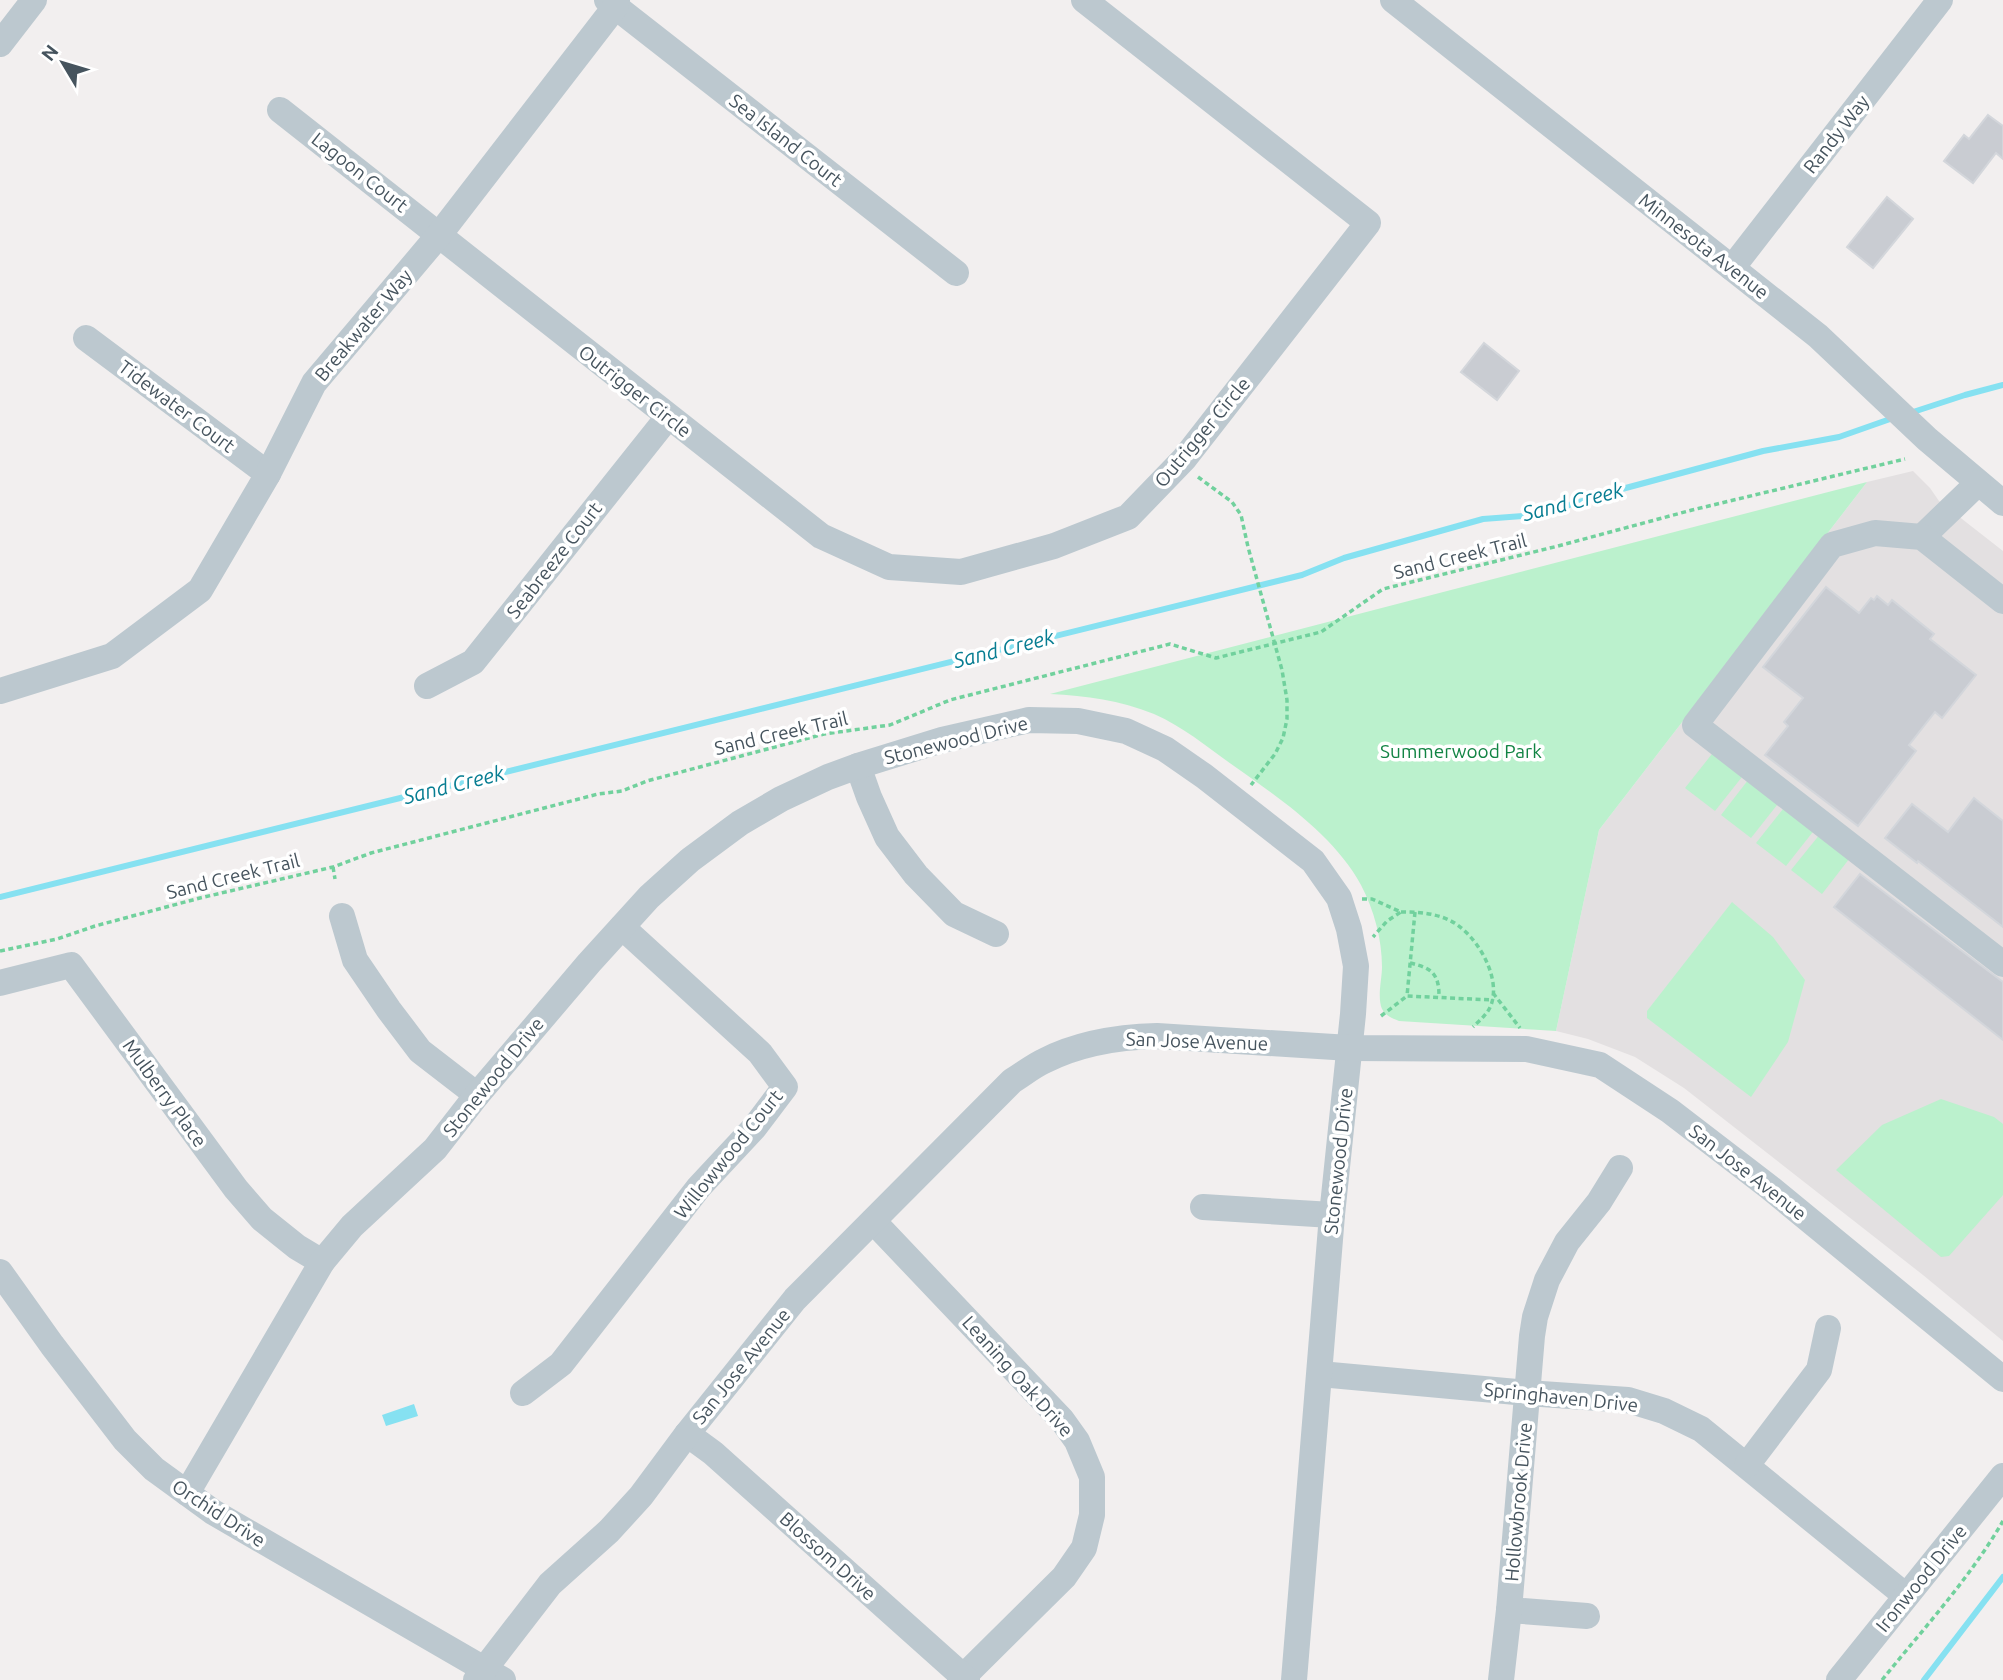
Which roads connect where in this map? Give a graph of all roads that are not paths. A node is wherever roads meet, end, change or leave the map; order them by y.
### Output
1 (34, 0) edge
2 (1084, 0) edge
3 (1393, 0) edge
4 (1940, 0) edge
5 (613, 2) edge
6 (1, 40) edge
7 (280, 110) dead end
8 (439, 235) junction
9 (1732, 268) junction
10 (956, 273) dead end
11 (86, 338) dead end
12 (668, 416) junction
13 (268, 474) junction
14 (1978, 484) junction
15 (2003, 503) edge
16 (1922, 537) junction
17 (2003, 601) edge
18 (427, 686) dead end
19 (0, 691) edge
20 (858, 766) junction
21 (342, 915) dead end
22 (622, 927) junction
23 (996, 934) dead end
24 (2003, 964) edge
25 (0, 983) edge
26 (1350, 1048) junction
27 (477, 1095) junction
28 (1620, 1168) dead end
29 (1203, 1207) dead end
30 (1332, 1214) junction
31 (873, 1222) junction
32 (322, 1262) junction
33 (0, 1272) edge
34 (1828, 1328) dead end
35 (1320, 1374) junction
36 (2003, 1379) edge
37 (523, 1393) dead end
38 (1527, 1393) junction
39 (687, 1434) junction
40 (1747, 1465) junction
41 (2003, 1476) edge
42 (187, 1493) junction
43 (1906, 1596) junction
44 (1509, 1610) junction
45 (1587, 1616) dead end
46 (488, 1676) edge
47 (963, 1679) edge
48 (1294, 1680) edge
49 (1502, 1680) edge
50 (1839, 1680) edge

1 - 6 street
2 - 12 street, Outrigger Circle
3 - 9 street, Minnesota Avenue
4 - 9 street, Randy Way
5 - 8 street, Breakwater Way
5 - 10 street, Sea Island Court
7 - 8 street, Lagoon Court
8 - 12 street, Outrigger Circle
8 - 13 street, Breakwater Way
9 - 14 street, Minnesota Avenue
11 - 13 street, Tidewater Court
12 - 18 street, Seabreeze Court
13 - 19 street, Breakwater Way
14 - 15 street, Minnesota Avenue
14 - 16 street
16 - 17 street
16 - 24 street
20 - 22 street, Stonewood Drive
20 - 23 street
20 - 26 street, Stonewood Drive
21 - 27 street
22 - 27 street, Stonewood Drive
22 - 37 street, Willowwood Court
25 - 32 street, Mulberry Place
26 - 30 street, Stonewood Drive
26 - 31 street, San Jose Avenue
26 - 36 street, San Jose Avenue
27 - 32 street, Stonewood Drive
28 - 38 street, Hollowbrook Drive
29 - 30 street
30 - 35 street, Stonewood Drive
31 - 39 street, San Jose Avenue
31 - 47 street, Leaning Oak Drive
32 - 42 street, Stonewood Drive
33 - 42 street, Orchid Drive
34 - 40 street
35 - 38 street, Springhaven Drive
35 - 48 street, Stonewood Drive
38 - 40 street, Springhaven Drive
38 - 44 street, Hollowbrook Drive
39 - 46 street, San Jose Avenue
39 - 47 street, Blossom Drive
40 - 43 street, Springhaven Drive
41 - 43 street, Ironwood Drive
42 - 46 street, Orchid Drive
43 - 50 street, Ironwood Drive
44 - 45 street, Hollowbrook Drive
44 - 49 street, Hollowbrook Drive

